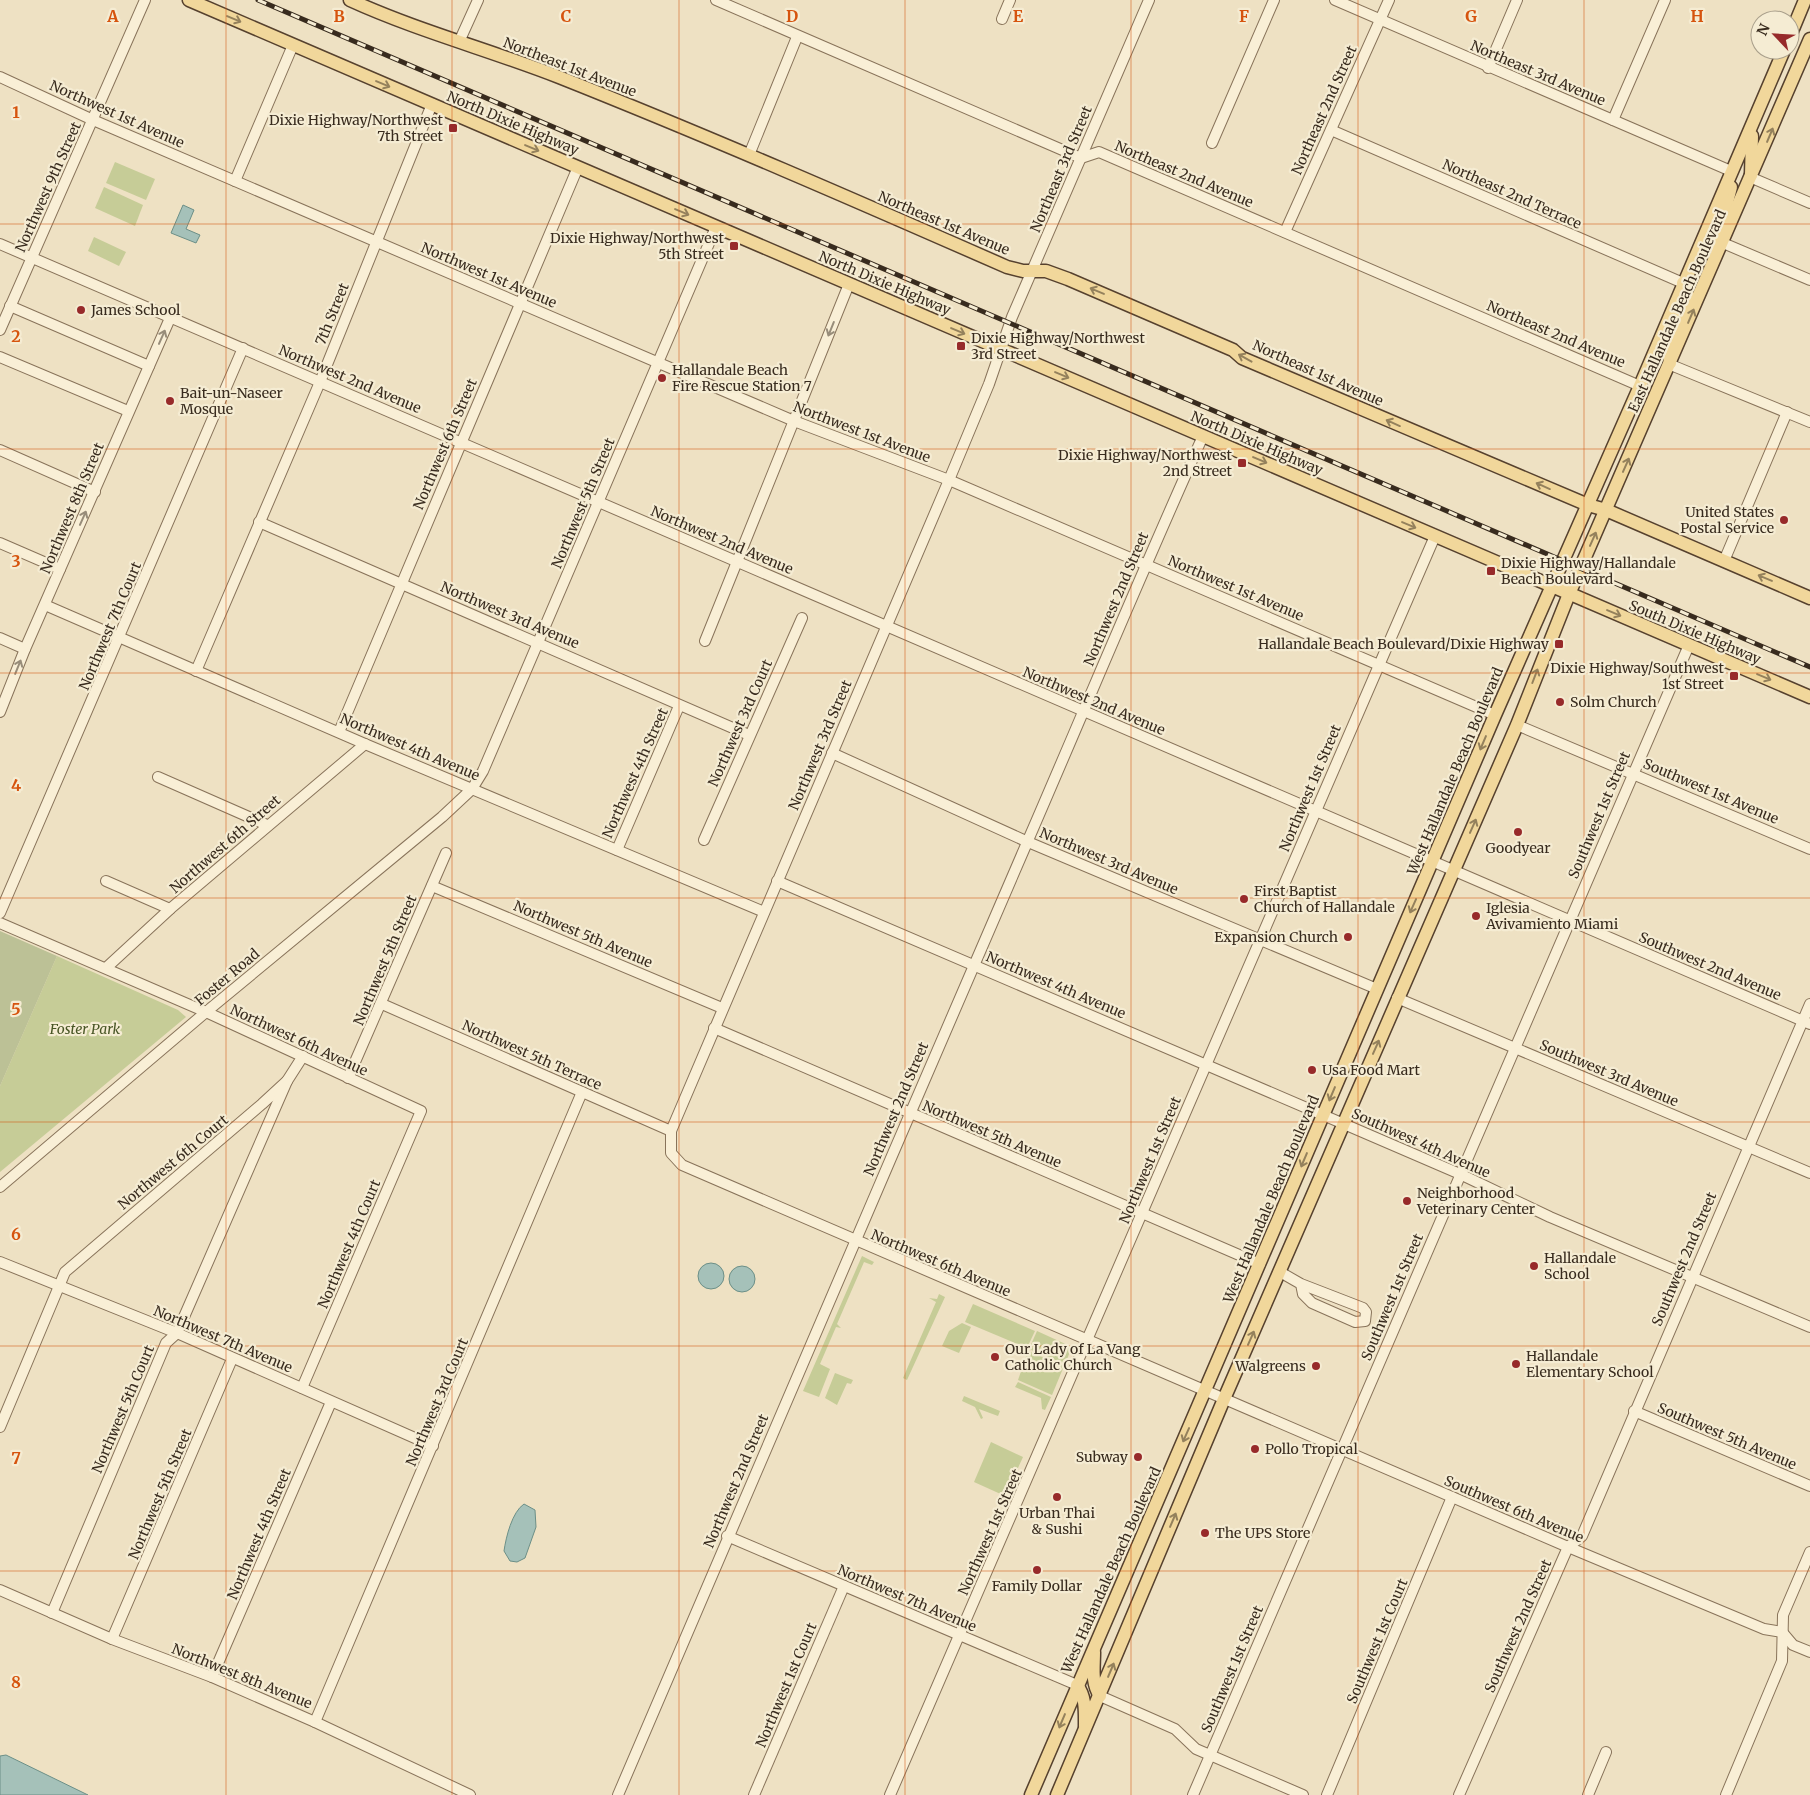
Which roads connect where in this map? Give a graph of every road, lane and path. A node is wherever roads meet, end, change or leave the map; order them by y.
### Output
1 (145, 0) edge
2 (189, 0) edge
3 (350, 0) edge
4 (478, 0) edge
5 (716, 0) edge
6 (1010, 0) edge
7 (1149, 0) edge
8 (1274, 0) edge
9 (1334, 0) edge
10 (1388, 0) edge
11 (1517, 0) edge
12 (1665, 0) edge
13 (1805, 0) edge
14 (1800, 12) edge
15 (1002, 19) dead end
16 (1380, 20) junction
17 (797, 37) junction
18 (1810, 39) edge
19 (458, 42) junction
20 (294, 45) junction
21 (1780, 60) edge
22 (1488, 68) junction
23 (0, 77) edge
24 (432, 104) junction
25 (93, 120) junction
26 (1613, 120) junction
27 (1754, 123) junction
28 (1331, 130) junction
29 (1212, 143) dead end
30 (748, 155) junction
31 (1080, 158) junction
32 (578, 167) junction
33 (1732, 171) junction
34 (1752, 178) junction
35 (235, 181) junction
36 (1810, 203) edge
37 (716, 227) junction
38 (1286, 232) junction
39 (375, 242) junction
40 (1723, 242) junction
41 (0, 244) edge
42 (32, 257) junction
43 (1712, 267) junction
44 (1033, 271) junction
45 (1810, 280) edge
46 (1683, 283) junction
47 (849, 284) junction
48 (520, 304) junction
49 (10, 306) junction
50 (171, 316) junction
51 (0, 330) edge
52 (243, 348) junction
53 (1001, 349) junction
54 (0, 356) edge
55 (658, 362) junction
56 (1670, 364) junction
57 (148, 366) junction
58 (320, 382) junction
59 (1640, 386) junction
60 (128, 412) junction
61 (1787, 412) junction
62 (794, 421) junction
63 (1810, 422) edge
64 (1203, 436) junction
65 (461, 442) junction
66 (0, 450) edge
67 (949, 480) junction
68 (94, 492) junction
69 (599, 502) junction
70 (1588, 505) junction
71 (1606, 510) junction
72 (259, 522) junction
73 (1435, 536) junction
74 (0, 543) edge
75 (1724, 561) junction
76 (738, 562) junction
77 (1145, 564) junction
78 (60, 569) junction
79 (400, 583) junction
80 (1551, 586) junction
81 (1569, 594) junction
82 (1810, 598) edge
83 (45, 605) junction
84 (802, 618) dead end
85 (886, 626) junction
86 (0, 638) edge
87 (120, 638) junction
88 (705, 640) dead end
89 (539, 642) junction
90 (1689, 645) junction
91 (25, 649) junction
92 (1378, 665) junction
93 (196, 671) junction
94 (1810, 697) edge
95 (679, 706) junction
96 (0, 712) edge
97 (1083, 712) junction
98 (1494, 715) junction
99 (1517, 725) junction
100 (339, 732) junction
101 (749, 735) junction
102 (365, 744) junction
103 (832, 753) junction
104 (1633, 772) junction
105 (158, 777) dead end
106 (472, 789) junction
107 (1315, 810) junction
108 (267, 826) junction
109 (704, 840) dead end
110 (1028, 842) junction
111 (1810, 849) edge
112 (616, 850) junction
113 (446, 853) dead end
114 (1433, 861) junction
115 (1453, 871) junction
116 (106, 881) dead end
117 (777, 881) junction
118 (432, 886) junction
119 (170, 909) junction
120 (764, 912) junction
121 (0, 913) edge
122 (1569, 920) junction
123 (0, 923) edge
124 (1260, 939) junction
125 (973, 965) junction
126 (106, 968) junction
127 (1377, 989) junction
128 (1397, 998) junction
129 (382, 1004) junction
130 (1810, 1004) edge
131 (722, 1008) junction
132 (206, 1012) junction
133 (1806, 1023) edge
134 (714, 1028) junction
135 (1514, 1048) junction
136 (303, 1056) junction
137 (1206, 1065) junction
138 (348, 1078) junction
139 (287, 1081) junction
140 (582, 1092) junction
141 (421, 1111) joint
142 (908, 1114) junction
143 (1323, 1115) junction
144 (1342, 1124) junction
145 (671, 1130) junction
146 (1748, 1146) junction
147 (671, 1153) joint
148 (1810, 1173) edge
149 (1460, 1174) junction
150 (0, 1187) edge
151 (1142, 1214) junction
152 (854, 1240) junction
153 (0, 1262) edge
154 (1260, 1264) junction
155 (1280, 1272) junction
156 (1691, 1278) junction
157 (1302, 1284) junction
158 (58, 1286) junction
159 (1810, 1328) edge
160 (177, 1334) junction
161 (1087, 1340) junction
162 (232, 1359) junction
163 (302, 1388) junction
164 (1206, 1390) junction
165 (1224, 1399) junction
166 (332, 1402) junction
167 (1634, 1411) junction
168 (0, 1427) edge
169 (434, 1446) junction
170 (1341, 1450) junction
171 (1810, 1486) edge
172 (1452, 1497) junction
173 (727, 1536) junction
174 (1568, 1548) junction
175 (1810, 1552) edge
176 (844, 1586) junction
177 (0, 1590) edge
178 (52, 1613) junction
179 (1782, 1632) junction
180 (959, 1635) junction
181 (112, 1639) junction
182 (1095, 1644) junction
183 (1810, 1652) edge
184 (212, 1677) junction
185 (1077, 1685) junction
186 (1100, 1696) junction
187 (315, 1722) junction
188 (1085, 1731) junction
189 (1606, 1752) dead end
190 (1210, 1755) junction
191 (470, 1795) edge
192 (618, 1795) edge
193 (754, 1795) edge
194 (890, 1795) edge
195 (1031, 1795) edge
196 (1057, 1795) edge
197 (1193, 1795) edge
198 (1302, 1795) edge
199 (1327, 1795) edge
200 (1459, 1795) edge
201 (1588, 1795) edge
202 (1726, 1795) edge

1 - 25 street, Northwest 9th Street
2 -> 20 main road, North Dixie Highway
3 - 19 main road, Northeast 1st Avenue
4 - 19 street
5 - 17 street
6 - 15 street
7 - 31 street, Northeast 3rd Street
8 - 29 street
9 - 16 street, Northeast 3rd Avenue
10 - 16 street, Northeast 2nd Street
11 - 22 street
12 - 26 street
13 - 14 main road
16 - 22 street, Northeast 3rd Avenue
16 - 28 street, Northeast 2nd Street
17 - 30 street
17 - 31 street
34 -> 18 main road, East Hallandale Beach Boulevard
19 - 30 main road, Northeast 1st Avenue
20 -> 24 main road, North Dixie Highway
20 - 35 street
21 - 27 main road, East Hallandale Beach Boulevard
22 - 26 street, Northeast 3rd Avenue
23 - 25 street, Northwest 1st Avenue
24 -> 32 main road, North Dixie Highway
24 - 39 street, 7th Street
25 - 35 street, Northwest 1st Avenue
25 - 42 street, Northwest 9th Street
26 - 33 street, Northeast 3rd Avenue
27 - 33 main road, East Hallandale Beach Boulevard
27 - 34 main road
28 - 38 street, Northeast 2nd Street
28 - 46 street, Northeast 2nd Terrace
30 - 44 main road, Northeast 1st Avenue
31 - 38 street, Northeast 2nd Avenue
31 - 44 street, Northeast 3rd Street
32 -> 37 main road, North Dixie Highway
32 - 48 street, Northwest 6th Street
33 - 43 main road
33 - 46 main road, East Hallandale Beach Boulevard
34 - 36 street
34 - 40 main road, East Hallandale Beach Boulevard
35 - 39 street, Northwest 1st Avenue
37 - 47 main road, North Dixie Highway
37 - 55 street, Northwest 5th Street
38 - 59 street, Northeast 2nd Avenue
39 - 48 street, Northwest 1st Avenue
39 - 58 street, 7th Street
40 - 43 main road, East Hallandale Beach Boulevard
40 - 45 street
41 - 42 street, Northwest 2nd Avenue
42 - 49 street, Northwest 9th Street
42 - 50 street, Northwest 2nd Avenue
56 -> 43 main road, East Hallandale Beach Boulevard
44 - 53 street, Northeast 3rd Street
70 -> 44 main road, Northeast 1st Avenue
46 - 56 main road
46 - 59 main road, East Hallandale Beach Boulevard
47 -> 53 main road, North Dixie Highway
47 -> 62 street
48 - 55 street, Northwest 1st Avenue
48 - 65 street, Northwest 6th Street
49 - 51 street, Northwest 9th Street
49 - 57 street
50 - 52 street, Northwest 2nd Avenue
57 -> 50 street, Northwest 8th Street
52 - 58 street, Northwest 2nd Avenue
52 - 87 street, Northwest 7th Court
53 -> 64 main road, North Dixie Highway
53 - 67 street, Northwest 3rd Street
54 - 60 street
55 - 62 street, Northwest 1st Avenue
55 - 69 street, Northwest 5th Street
56 - 61 street
71 -> 56 main road, East Hallandale Beach Boulevard
57 - 60 street, Northwest 8th Street
58 - 65 street, Northwest 2nd Avenue
58 - 72 street, 7th Street
59 - 70 main road, East Hallandale Beach Boulevard
60 - 68 street, Northwest 8th Street
61 - 63 street
61 - 75 street
62 - 67 street, Northwest 1st Avenue
62 - 76 street
64 -> 73 main road, North Dixie Highway
64 - 77 street, Northwest 2nd Street
65 - 69 street, Northwest 2nd Avenue
65 - 79 street, Northwest 6th Street
66 - 68 street
67 - 77 street, Northwest 1st Avenue
67 - 85 street, Northwest 3rd Street
78 -> 68 street, Northwest 8th Street
69 - 76 street, Northwest 2nd Avenue
69 - 89 street, Northwest 5th Street
70 - 71 main road, Northeast 1st Avenue
70 - 80 main road, East Hallandale Beach Boulevard
71 - 75 main road, Northeast 1st Avenue
81 -> 71 main road, East Hallandale Beach Boulevard
72 - 79 street, Northwest 3rd Avenue
72 - 93 street, 7th Street
73 - 80 main road, North Dixie Highway
73 - 92 street, Northwest 1st Street
74 - 78 street
82 -> 75 main road, Northeast 1st Avenue
76 - 85 street, Northwest 2nd Avenue
76 - 88 street
77 - 92 street, Northwest 1st Avenue
77 - 97 street, Northwest 2nd Street
78 - 83 street, Northwest 8th Street
79 - 89 street, Northwest 3rd Avenue
79 - 100 street, Northwest 6th Street
80 - 81 main road, North Dixie Highway
80 - 98 main road, West Hallandale Beach Boulevard
81 -> 90 main road, South Dixie Highway
99 -> 81 main road
83 - 87 street, Northwest 4th Avenue
83 - 91 street, Northwest 8th Street
84 - 101 street, Northwest 3rd Court
85 - 97 street, Northwest 2nd Avenue
85 - 103 street, Northwest 3rd Street
86 - 91 street
87 - 93 street, Northwest 4th Avenue
87 - 121 street, Northwest 7th Court
89 - 95 street, Northwest 3rd Avenue
89 - 106 street, Northwest 5th Street
90 -> 94 main road, South Dixie Highway
90 - 104 street, Southwest 1st Street
96 -> 91 street, Northwest 8th Street
92 - 98 street, Northwest 1st Avenue
92 - 107 street, Northwest 1st Street
93 - 100 street, Northwest 4th Avenue
95 - 101 street, Northwest 3rd Avenue
95 - 112 street, Northwest 4th Street
97 - 107 street, Northwest 2nd Avenue
97 - 110 street, Northwest 2nd Street
98 -> 114 main road, West Hallandale Beach Boulevard
99 - 104 street, Southwest 1st Avenue
115 -> 99 main road
100 - 102 street, Northwest 4th Avenue
101 - 109 street, Northwest 3rd Court
102 - 106 street, Northwest 4th Avenue
102 - 108 street, Northwest 6th Street
103 - 110 street, Northwest 3rd Avenue
103 - 117 street, Northwest 3rd Street
104 - 111 street, Southwest 1st Avenue
104 - 122 street, Southwest 1st Street
105 - 108 street
106 - 112 street, Northwest 4th Avenue
106 - 132 street, Foster Road
107 - 114 street, Northwest 2nd Avenue
107 - 124 street, Northwest 1st Street
108 - 119 street, Northwest 6th Street
110 - 124 street, Northwest 3rd Avenue
110 - 125 street, Northwest 2nd Street
112 - 120 street, Northwest 4th Avenue
113 - 118 street, Northwest 5th Street
114 - 115 street, Southwest 2nd Avenue
114 -> 127 main road, West Hallandale Beach Boulevard
115 - 122 street, Southwest 2nd Avenue
115 - 128 main road
116 - 119 street
117 - 120 street, Northwest 3rd Street
117 - 125 street, Northwest 4th Avenue
118 - 129 street, Northwest 5th Street
118 - 131 street, Northwest 5th Avenue
119 - 126 street, Northwest 6th Street
120 - 131 street, Northwest 3rd Street
122 - 133 street, Southwest 2nd Avenue
122 - 135 street, Southwest 1st Street
123 - 126 street, Northwest 6th Avenue
124 - 127 street, Northwest 3rd Avenue
124 - 137 street, Northwest 1st Street
125 - 137 street, Northwest 4th Avenue
125 - 142 street, Northwest 2nd Street
126 - 132 street, Northwest 6th Avenue
127 -> 143 main road, West Hallandale Beach Boulevard
128 - 135 street, Southwest 3rd Avenue
144 -> 128 main road
129 - 138 street, Northwest 5th Street
129 - 140 street, Northwest 5th Terrace
130 - 133 street, Southwest 2nd Street
131 - 134 street, Northwest 3rd Street
132 - 136 street, Northwest 6th Avenue
132 - 150 street, Foster Road
133 - 146 street, Southwest 2nd Street
134 - 142 street, Northwest 5th Avenue
134 - 145 street, Northwest 3rd Street
135 - 146 street, Southwest 3rd Avenue
135 - 149 street, Southwest 1st Street
136 - 138 street, Northwest 6th Avenue
136 - 139 street, Northwest 6th Court
137 - 143 street, Northwest 4th Avenue
137 - 151 street, Northwest 1st Street
138 - 141 street, Northwest 6th Avenue
139 - 158 street, Northwest 6th Court
139 - 160 street, Northwest 5th Court
140 - 145 street, Northwest 5th Terrace
140 - 169 street, Northwest 3rd Court
141 - 163 street, Northwest 4th Court
142 - 151 street, Northwest 5th Avenue
142 - 152 street, Northwest 2nd Street
143 - 144 street, Southwest 4th Avenue
143 -> 154 main road, West Hallandale Beach Boulevard
144 - 149 street, Southwest 4th Avenue
144 - 155 main road
145 - 147 street, Northwest 3rd Street
146 - 148 street, Southwest 3rd Avenue
146 - 156 street, Southwest 2nd Street
147 - 152 street, Northwest 6th Avenue
149 - 156 street, Southwest 4th Avenue
149 - 170 street, Southwest 1st Street
151 - 154 street, Northwest 5th Avenue
151 - 161 street, Northwest 1st Street
152 - 161 street, Northwest 6th Avenue
152 - 173 street, Northwest 2nd Street
153 - 158 street, Northwest 7th Avenue
154 - 164 main road, West Hallandale Beach Boulevard
155 - 157 street
165 -> 155 main road
156 - 159 street, Southwest 4th Avenue
156 - 167 street, Southwest 2nd Street
157 - 157 street
158 - 160 street, Northwest 7th Avenue
158 - 168 street
160 - 162 street, Northwest 7th Avenue
160 - 178 street, Northwest 5th Court
161 - 164 street, Northwest 6th Avenue
161 - 180 street, Northwest 1st Street
162 - 163 street, Northwest 7th Avenue
162 - 181 street, Northwest 5th Street
163 - 166 street, Northwest 7th Avenue
164 - 165 street, Southwest 6th Avenue
164 -> 182 main road, West Hallandale Beach Boulevard
165 - 170 street, Southwest 6th Avenue
186 -> 165 main road
166 - 169 street, Northwest 7th Avenue
166 - 184 street, Northwest 4th Street
167 - 171 street, Southwest 5th Avenue
167 - 174 street, Southwest 2nd Street
169 - 187 street, Northwest 3rd Court
170 - 172 street, Southwest 6th Avenue
170 - 190 street, Southwest 1st Street
172 - 174 street, Southwest 6th Avenue
172 - 199 street, Southwest 1st Court
173 - 176 street, Northwest 7th Avenue
173 - 192 street, Northwest 2nd Street
174 - 179 street, Southwest 6th Avenue
174 - 200 street, Southwest 2nd Street
175 - 179 street
176 - 180 street, Northwest 7th Avenue
176 - 193 street, Northwest 1st Court
177 - 178 street, Northwest 8th Avenue
178 - 181 street, Northwest 8th Avenue
179 - 183 street, Southwest 6th Avenue
179 - 202 street
180 - 185 street, Northwest 7th Avenue
180 - 194 street, Northwest 1st Street
181 - 184 street, Northwest 8th Avenue
182 - 185 main road, West Hallandale Beach Boulevard
182 - 186 main road
184 - 187 street, Northwest 8th Avenue
185 - 188 main road
185 -> 195 main road, West Hallandale Beach Boulevard
186 - 188 main road
186 - 190 street
187 - 191 street, Northwest 8th Avenue
188 - 196 main road
189 - 201 street
190 - 197 street, Southwest 1st Street
190 - 198 street

